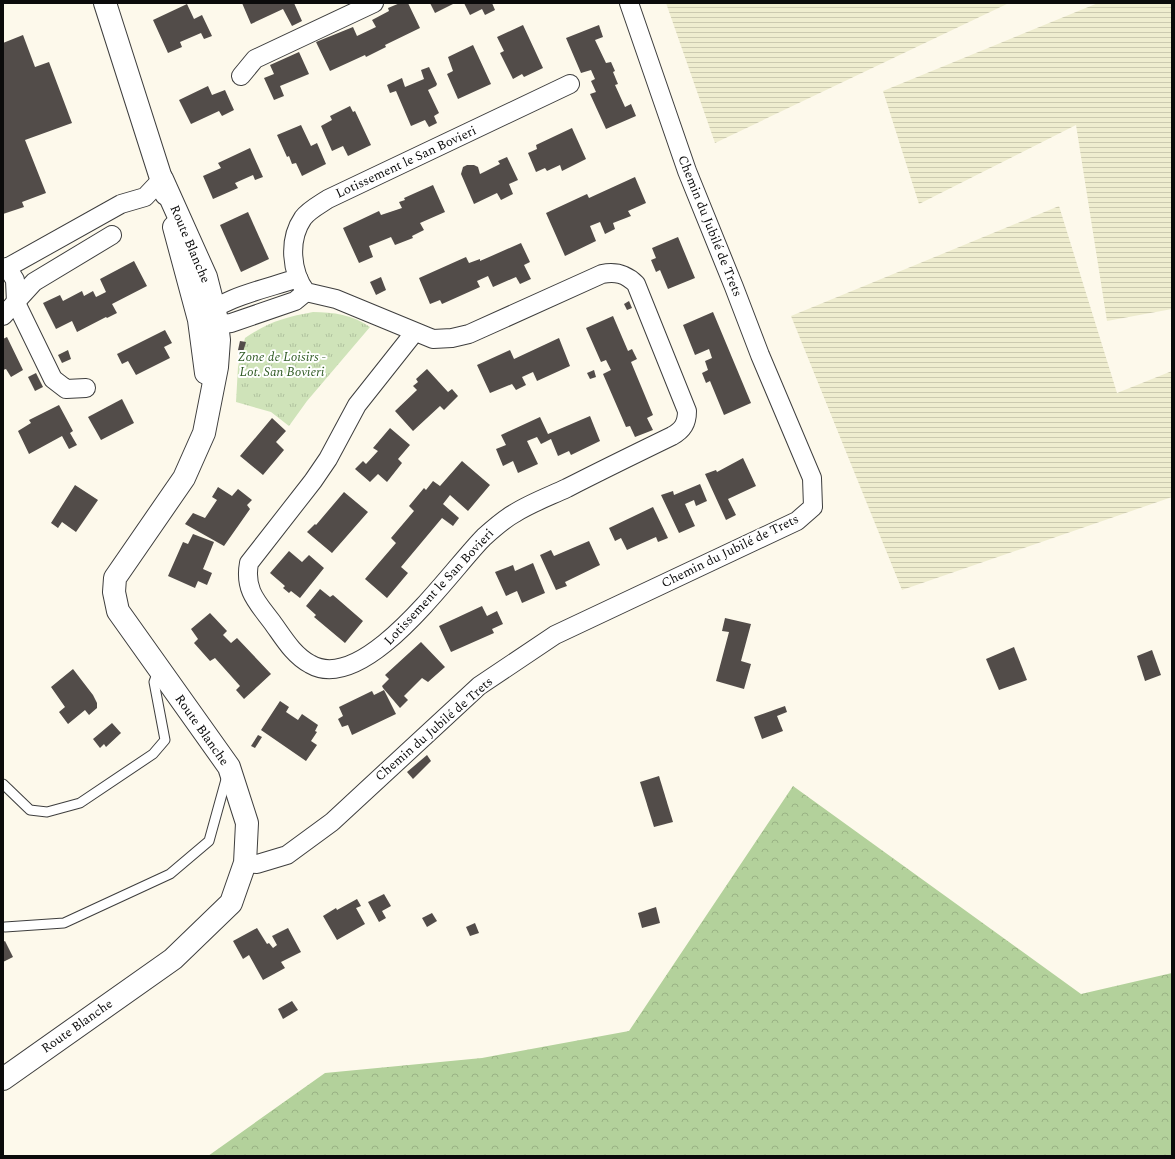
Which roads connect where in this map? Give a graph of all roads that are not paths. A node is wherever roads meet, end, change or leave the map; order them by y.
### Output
1 (105, 3) edge
2 (374, 3) edge
3 (629, 3) edge
4 (241, 76) dead end
5 (570, 84) dead end
6 (162, 179) junction
7 (112, 234) dead end
8 (5, 268) edge
9 (302, 285) junction
10 (16, 303) junction
11 (3, 316) edge
12 (210, 317) junction
13 (414, 333) junction
14 (86, 388) dead end
15 (159, 668) junction
16 (229, 767) junction
17 (3, 784) edge
18 (245, 863) junction
19 (5, 927) dead end
20 (3, 1079) edge

1 - 6 street, Route Blanche
2 - 4 street
3 - 18 street, Chemin du Jubilé de Trets
5 - 9 street, Lotissement le San Bovieri
6 - 8 street
6 - 12 street, Route Blanche
7 - 10 street
8 - 10 street
9 - 12 street
9 - 13 street, Lotissement le San Bovieri
10 - 11 street
10 - 14 street
12 - 15 street, Route Blanche
13 - 13 street, Lotissement le San Bovieri
15 - 16 street, Route Blanche
15 - 17 lane
16 - 18 street, Route Blanche
16 - 19 lane
18 - 20 street, Route Blanche

